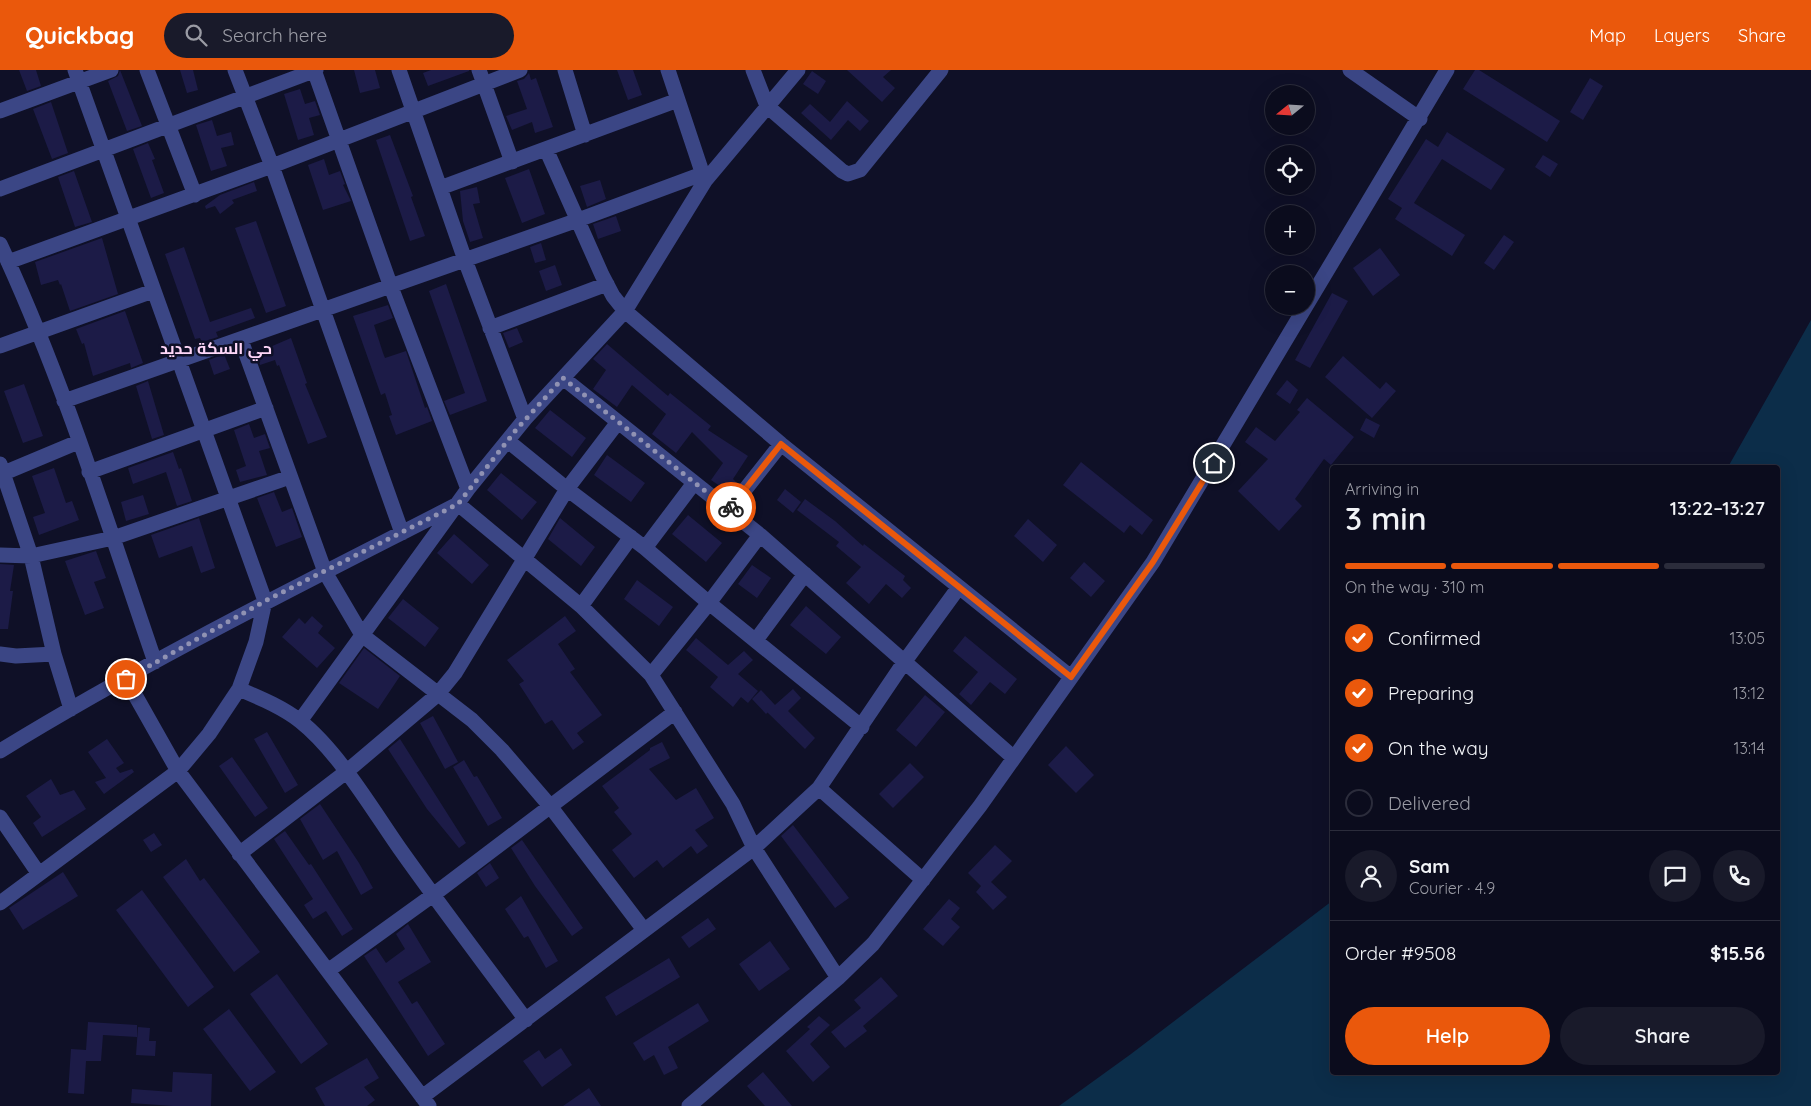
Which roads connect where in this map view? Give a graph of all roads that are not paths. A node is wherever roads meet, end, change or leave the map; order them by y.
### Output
1 (110, 70) edge
2 (147, 70) edge
3 (235, 70) edge
4 (315, 70) edge
5 (399, 70) edge
6 (520, 70) edge
7 (565, 70) edge
8 (668, 70) edge
9 (753, 70) edge
10 (798, 70) edge
11 (1350, 70) edge
12 (1448, 70) edge
13 (935, 72) edge
14 (77, 76) edge
15 (481, 76) edge
16 (246, 98) junction
17 (678, 100) junction
18 (767, 106) junction
19 (0, 112) edge
20 (414, 112) junction
21 (1420, 119) junction
22 (169, 126) junction
23 (586, 134) junction
24 (340, 140) junction
25 (546, 149) junction
26 (103, 150) junction
27 (512, 162) junction
28 (272, 166) junction
29 (703, 177) junction
30 (440, 188) junction
31 (0, 189) edge
32 (195, 195) junction
33 (128, 220) junction
34 (578, 220) junction
35 (0, 244) edge
36 (465, 260) junction
37 (8, 262) junction
38 (607, 284) junction
39 (391, 287) junction
40 (154, 291) junction
41 (323, 311) junction
42 (625, 311) junction
43 (490, 328) junction
44 (39, 332) junction
45 (241, 340) junction
46 (0, 346) edge
47 (180, 362) junction
48 (563, 378) junction
49 (64, 401) junction
50 (266, 408) junction
51 (525, 420) junction
52 (618, 422) junction
53 (204, 431) junction
54 (508, 441) junction
55 (78, 442) junction
56 (781, 444) junction
57 (2, 469) edge
58 (89, 472) junction
59 (290, 477) junction
60 (694, 483) junction
61 (468, 489) junction
62 (567, 489) junction
63 (228, 499) junction
64 (458, 504) junction
65 (729, 510) junction
66 (402, 533) junction
67 (760, 535) junction
68 (631, 537) junction
69 (113, 538) junction
70 (645, 548) junction
71 (0, 555) edge
72 (31, 556) junction
73 (524, 561) junction
74 (325, 572) junction
75 (805, 574) junction
76 (960, 587) junction
77 (265, 601) junction
78 (709, 603) junction
79 (581, 606) junction
80 (362, 635) junction
81 (756, 640) junction
82 (0, 654) edge
83 (54, 654) junction
84 (906, 661) junction
85 (155, 662) junction
86 (651, 675) junction
87 (1071, 677) junction
88 (126, 679) junction
89 (239, 688) junction
90 (437, 695) junction
91 (71, 709) junction
92 (675, 712) junction
93 (300, 721) junction
94 (862, 727) junction
95 (0, 751) edge
96 (1014, 758) junction
97 (178, 771) junction
98 (346, 772) junction
99 (819, 788) junction
100 (550, 806) junction
101 (0, 818) edge
102 (754, 848) junction
103 (240, 854) junction
104 (39, 874) junction
105 (923, 880) junction
106 (433, 896) junction
107 (0, 903) edge
108 (644, 930) junction
109 (329, 970) junction
110 (838, 978) junction
111 (526, 1020) junction
112 (426, 1101) edge
113 (689, 1106) edge

1 - 14 street
2 - 22 street
3 - 16 street
4 - 16 street
4 - 24 street
5 - 20 street
6 - 15 street
7 - 23 street
8 - 17 street
9 - 18 street
10 - 18 street
11 - 21 street
12 - 21 street
13 - 18 street
14 - 19 street
14 - 26 street
15 - 20 street
15 - 27 street
16 - 22 street
16 - 28 street
17 - 23 street
17 - 29 street
18 - 29 street
20 - 24 street
20 - 30 street
21 - 87 street
22 - 26 street
22 - 32 street
23 - 25 street
24 - 28 street
24 - 39 street
25 - 27 street
25 - 34 street
26 - 31 street
26 - 33 street
27 - 30 street
28 - 32 street
28 - 41 street
29 - 34 street
29 - 42 street
30 - 36 street
32 - 33 street
33 - 37 street
33 - 40 street
34 - 36 street
34 - 38 street
35 - 37 street
36 - 39 street
36 - 43 street
37 - 44 street
38 - 42 street
38 - 43 street
39 - 41 street
39 - 61 street
40 - 44 street
40 - 47 street
41 - 45 street
41 - 66 street
42 - 48 street
42 - 56 street
43 - 51 street
44 - 46 street
44 - 49 street
45 - 47 street
45 - 50 street
47 - 49 street
47 - 53 street
48 - 51 street
48 - 52 street
49 - 55 street
50 - 53 street
50 - 59 street
51 - 54 street
52 - 60 street
52 - 62 street
53 - 58 street
53 - 63 street
54 - 61 street
54 - 62 street
55 - 57 street
55 - 58 street
56 - 65 street
56 - 76 street
57 - 72 street
58 - 69 street
59 - 63 street
59 - 74 street
60 - 65 street
60 - 70 street
61 - 64 street
62 - 68 street
62 - 73 street
63 - 69 street
63 - 77 street
64 - 66 street
64 - 73 street
64 - 80 street
65 - 67 street
66 - 74 street
67 - 75 street
67 - 78 street
68 - 70 street
68 - 79 street
69 - 72 street
69 - 85 street
70 - 78 street
71 - 72 street
72 - 83 street
73 - 79 street
73 - 90 street
74 - 77 street
74 - 80 street
75 - 81 street
75 - 84 street
76 - 84 street
76 - 87 street
77 - 85 street
77 - 89 street
78 - 81 street
78 - 86 street
79 - 86 street
80 - 90 street
80 - 93 street
81 - 94 street
82 - 83 street
83 - 91 street
84 - 94 street
84 - 96 street
85 - 88 street
86 - 92 street
87 - 96 street
88 - 91 street
88 - 97 street
89 - 93 street
89 - 97 street
90 - 98 street
90 - 100 street
91 - 95 street
92 - 100 street
92 - 102 street
93 - 98 street
94 - 99 street
96 - 105 street
97 - 103 street
97 - 104 street
98 - 103 street
98 - 106 street
99 - 102 street
99 - 105 street
100 - 106 street
100 - 108 street
101 - 104 street
102 - 108 street
102 - 110 street
103 - 109 street
104 - 107 street
105 - 110 street
106 - 109 street
106 - 111 street
108 - 111 street
109 - 112 street
110 - 113 street
111 - 112 street

